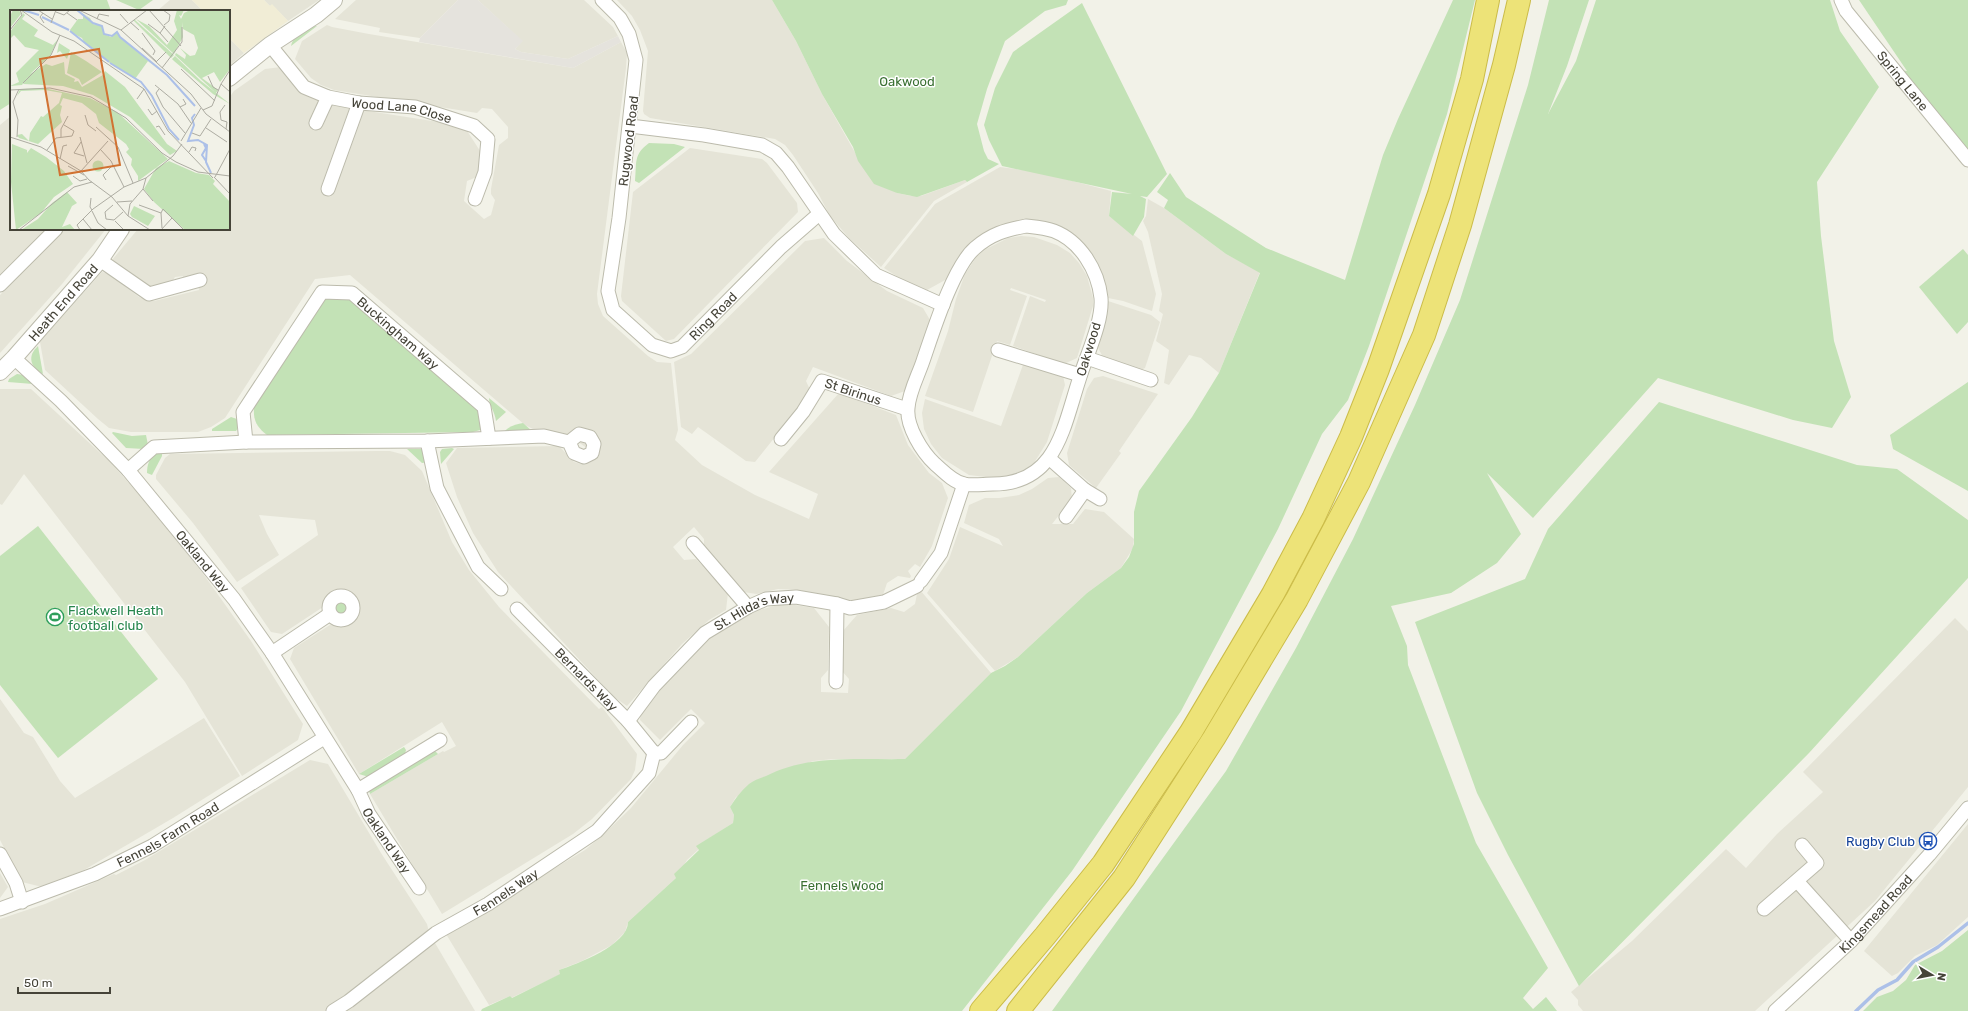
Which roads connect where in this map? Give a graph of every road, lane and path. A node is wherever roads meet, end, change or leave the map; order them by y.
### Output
1 (334, 0) edge
2 (602, 0) edge
3 (1488, 0) edge
4 (1519, 0) edge
5 (1841, 0) edge
6 (270, 45) junction
7 (230, 77) edge
8 (328, 98) junction
9 (359, 102) junction
10 (316, 124) dead end
11 (630, 126) junction
12 (1968, 160) edge
13 (328, 190) dead end
14 (475, 199) dead end
15 (819, 214) junction
16 (55, 230) edge
17 (121, 230) edge
18 (100, 260) junction
19 (200, 280) dead end
20 (0, 285) edge
21 (608, 291) joint
22 (943, 305) junction
23 (998, 350) dead end
24 (14, 358) junction
25 (1086, 358) junction
26 (0, 372) edge
27 (1080, 375) junction
28 (1151, 380) dead end
29 (907, 410) junction
30 (489, 438) junction
31 (780, 439) dead end
32 (427, 441) junction
33 (246, 442) junction
34 (569, 442) dead end
35 (1050, 459) junction
36 (128, 470) junction
37 (964, 484) junction
38 (1085, 490) junction
39 (1100, 499) dead end
40 (1066, 516) dead end
41 (692, 543) dead end
42 (501, 589) dead end
43 (837, 604) junction
44 (748, 607) junction
45 (517, 609) dead end
46 (330, 614) dead end
47 (272, 653) junction
48 (836, 682) dead end
49 (628, 721) junction
50 (691, 722) dead end
51 (324, 738) junction
52 (440, 740) dead end
53 (654, 753) junction
54 (358, 790) junction
55 (1968, 808) edge
56 (1802, 845) dead end
57 (0, 854) edge
58 (1797, 881) junction
59 (419, 888) dead end
60 (22, 902) junction
61 (0, 909) edge
62 (1764, 909) dead end
63 (1851, 940) junction
64 (334, 1011) edge
65 (981, 1011) edge
66 (1018, 1011) edge
67 (1775, 1011) edge

1 - 6 street
2 - 11 street, Rugwood Road
3 - 65 highway
4 - 66 highway
5 - 12 street, Spring Lane
6 - 7 street
6 - 8 street, Wood Lane Close
8 - 9 street, Wood Lane Close
8 - 10 street
9 - 13 street
9 - 14 street, Wood Lane Close
11 - 15 street
11 - 21 street, Rugwood Road
15 - 21 street, Ring Road
15 - 22 street
16 - 20 street
17 - 18 street, Heath End Road
18 - 19 street
18 - 24 street, Heath End Road
22 - 25 street, Oakwood
22 - 29 street, Oakwood
23 - 27 street
24 - 26 street, Heath End Road
24 - 36 street, Oakland Way
25 - 27 street, Oakwood
25 - 28 street
27 - 35 street, Oakwood
29 - 31 street, St Birinus
29 - 37 street, Oakwood
30 - 32 street
30 - 33 street, Buckingham Way
30 - 34 street
32 - 33 street
32 - 42 street
33 - 36 street
35 - 37 street, Oakwood
35 - 38 street
36 - 47 street, Oakland Way
37 - 43 street, St. Hilda's Way
38 - 39 street
38 - 40 street
41 - 44 street
43 - 44 street, St. Hilda's Way
43 - 48 street
44 - 49 street, St. Hilda's Way
45 - 49 street, Bernards Way
46 - 47 street
47 - 51 street, Oakland Way
49 - 53 street, Bernards Way
50 - 53 street
51 - 54 street, Oakland Way
51 - 60 street, Fennels Farm Road
52 - 54 street
53 - 64 street, Fennels Way
54 - 59 street, Oakland Way
55 - 63 street, Kingsmead Road
56 - 58 street
57 - 60 street
58 - 62 street
58 - 63 street
60 - 61 street, Fennels Farm Road
63 - 67 street, Kingsmead Road

